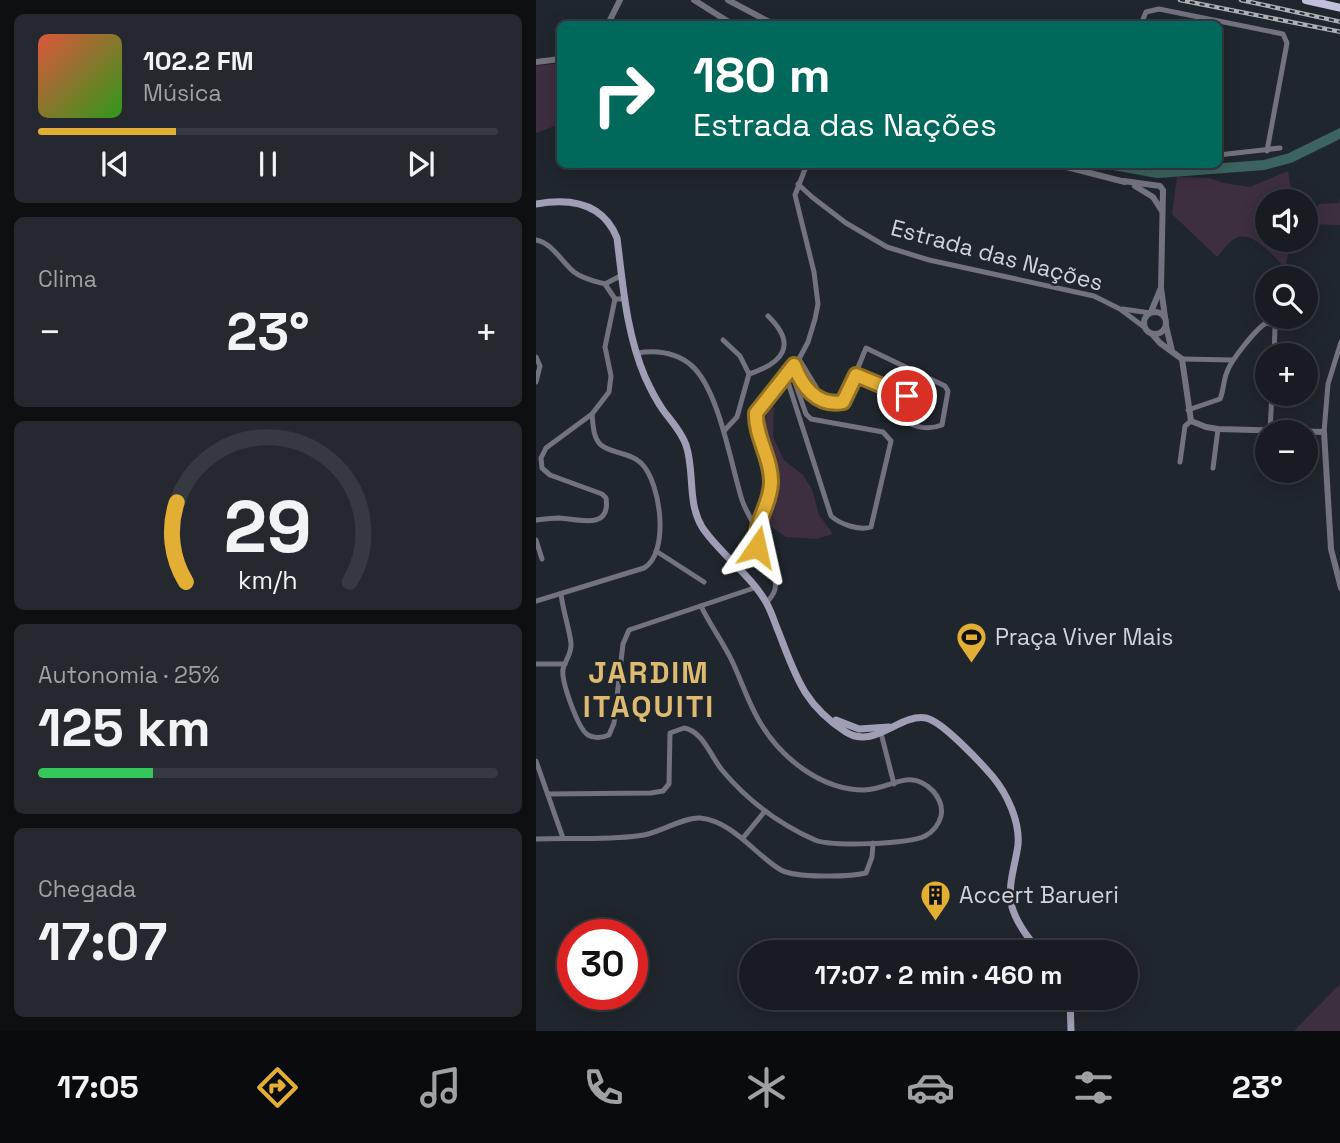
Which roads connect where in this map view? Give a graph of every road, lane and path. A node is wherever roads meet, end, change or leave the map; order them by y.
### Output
1 (620, 0) edge
2 (694, 0) edge
3 (728, 0) edge
4 (1306, 0) edge
5 (1340, 8) edge
6 (610, 21) edge
7 (727, 21) edge
8 (767, 21) edge
9 (1143, 21) edge
10 (1219, 21) edge
11 (1222, 22) edge
12 (557, 59) edge
13 (536, 62) edge
14 (1280, 148) dead end
15 (1267, 151) junction
16 (1222, 155) edge
17 (805, 168) edge
18 (1071, 168) edge
19 (1123, 181) junction
20 (798, 184) junction
21 (536, 204) edge
22 (1164, 215) junction
23 (536, 240) edge
24 (622, 275) junction
25 (605, 284) junction
26 (1161, 288) junction
27 (620, 299) junction
28 (1120, 309) junction
29 (1150, 313) junction
30 (768, 316) dead end
31 (1165, 317) junction
32 (1144, 327) junction
33 (1166, 327) junction
34 (1152, 334) junction
35 (723, 341) dead end
36 (1340, 342) edge
37 (1274, 343) edge
38 (1172, 351) junction
39 (637, 353) junction
40 (536, 357) edge
41 (799, 359) junction
42 (1182, 359) junction
43 (1233, 360) junction
44 (790, 371) junction
45 (913, 372) junction
46 (749, 374) junction
47 (856, 375) junction
48 (809, 378) junction
49 (536, 382) edge
50 (804, 385) junction
51 (907, 396) junction
52 (818, 397) junction
53 (1188, 411) junction
54 (592, 414) junction
55 (803, 415) junction
56 (1191, 421) junction
57 (1218, 429) junction
58 (1255, 430) edge
59 (724, 431) junction
60 (1318, 432) edge
61 (1324, 432) junction
62 (1180, 462) dead end
63 (1213, 468) dead end
64 (536, 520) edge
65 (756, 530) junction
66 (536, 540) edge
67 (656, 551) junction
68 (542, 559) dead end
69 (704, 582) dead end
70 (1340, 587) edge
71 (754, 588) junction
72 (560, 594) junction
73 (536, 601) edge
74 (767, 602) junction
75 (701, 606) junction
76 (536, 664) edge
77 (565, 664) junction
78 (823, 713) junction
79 (898, 726) junction
80 (881, 733) junction
81 (536, 761) edge
82 (894, 784) junction
83 (548, 794) junction
84 (765, 811) junction
85 (563, 838) junction
86 (743, 838) junction
87 (536, 839) edge
88 (873, 843) junction
89 (1031, 940) edge
90 (1070, 1010) edge
91 (1071, 1031) edge

1 - 6 street
2 - 7 street
3 - 8 street
4 - 5 main road
9 - 10 street
11 - 15 street
12 - 13 street
14 - 15 street
15 - 16 street
17 - 20 street
18 - 19 street
19 - 22 street
19 - 22 street
20 - 28 street, Estrada das Nações
20 - 41 street
21 - 24 main road
22 - 26 street
23 - 25 street
24 - 25 street
24 - 27 main road
25 - 27 street
26 - 29 street
26 - 31 street
27 - 39 main road
27 - 54 street
28 - 29 street, Estrada das Nações
28 - 32 street, Estrada das Nações
29 - 31 street
29 - 32 street
30 - 46 street
31 - 33 street
32 - 34 street
33 - 34 street
33 - 38 street
34 - 38 street
35 - 46 street
36 - 61 street
37 - 43 street
38 - 42 street
39 - 59 street
39 - 71 main road
40 - 49 street
41 - 44 street
41 - 48 street
42 - 43 street
42 - 53 street
43 - 53 street
44 - 50 street
44 - 55 street
44 - 65 street
45 - 47 street
45 - 51 street
45 - 51 street
46 - 59 street
47 - 51 street
47 - 52 street
48 - 50 street
48 - 52 street
50 - 52 street
53 - 56 street
54 - 64 street
54 - 67 street
55 - 55 street
56 - 57 street
56 - 62 street
57 - 58 street
57 - 63 street
59 - 65 street
60 - 61 street
61 - 70 street
65 - 74 street
66 - 68 street
67 - 69 street
67 - 72 street
71 - 74 main road
71 - 75 street
72 - 73 street
72 - 77 street
74 - 78 main road
75 - 77 street
75 - 82 street
76 - 77 street
78 - 79 main road
78 - 80 main road
79 - 80 main road
79 - 89 main road
80 - 82 street
81 - 83 street
82 - 88 street
83 - 84 street
83 - 85 street
84 - 86 street
84 - 88 street
85 - 86 street
85 - 87 street
86 - 88 street
90 - 91 main road

